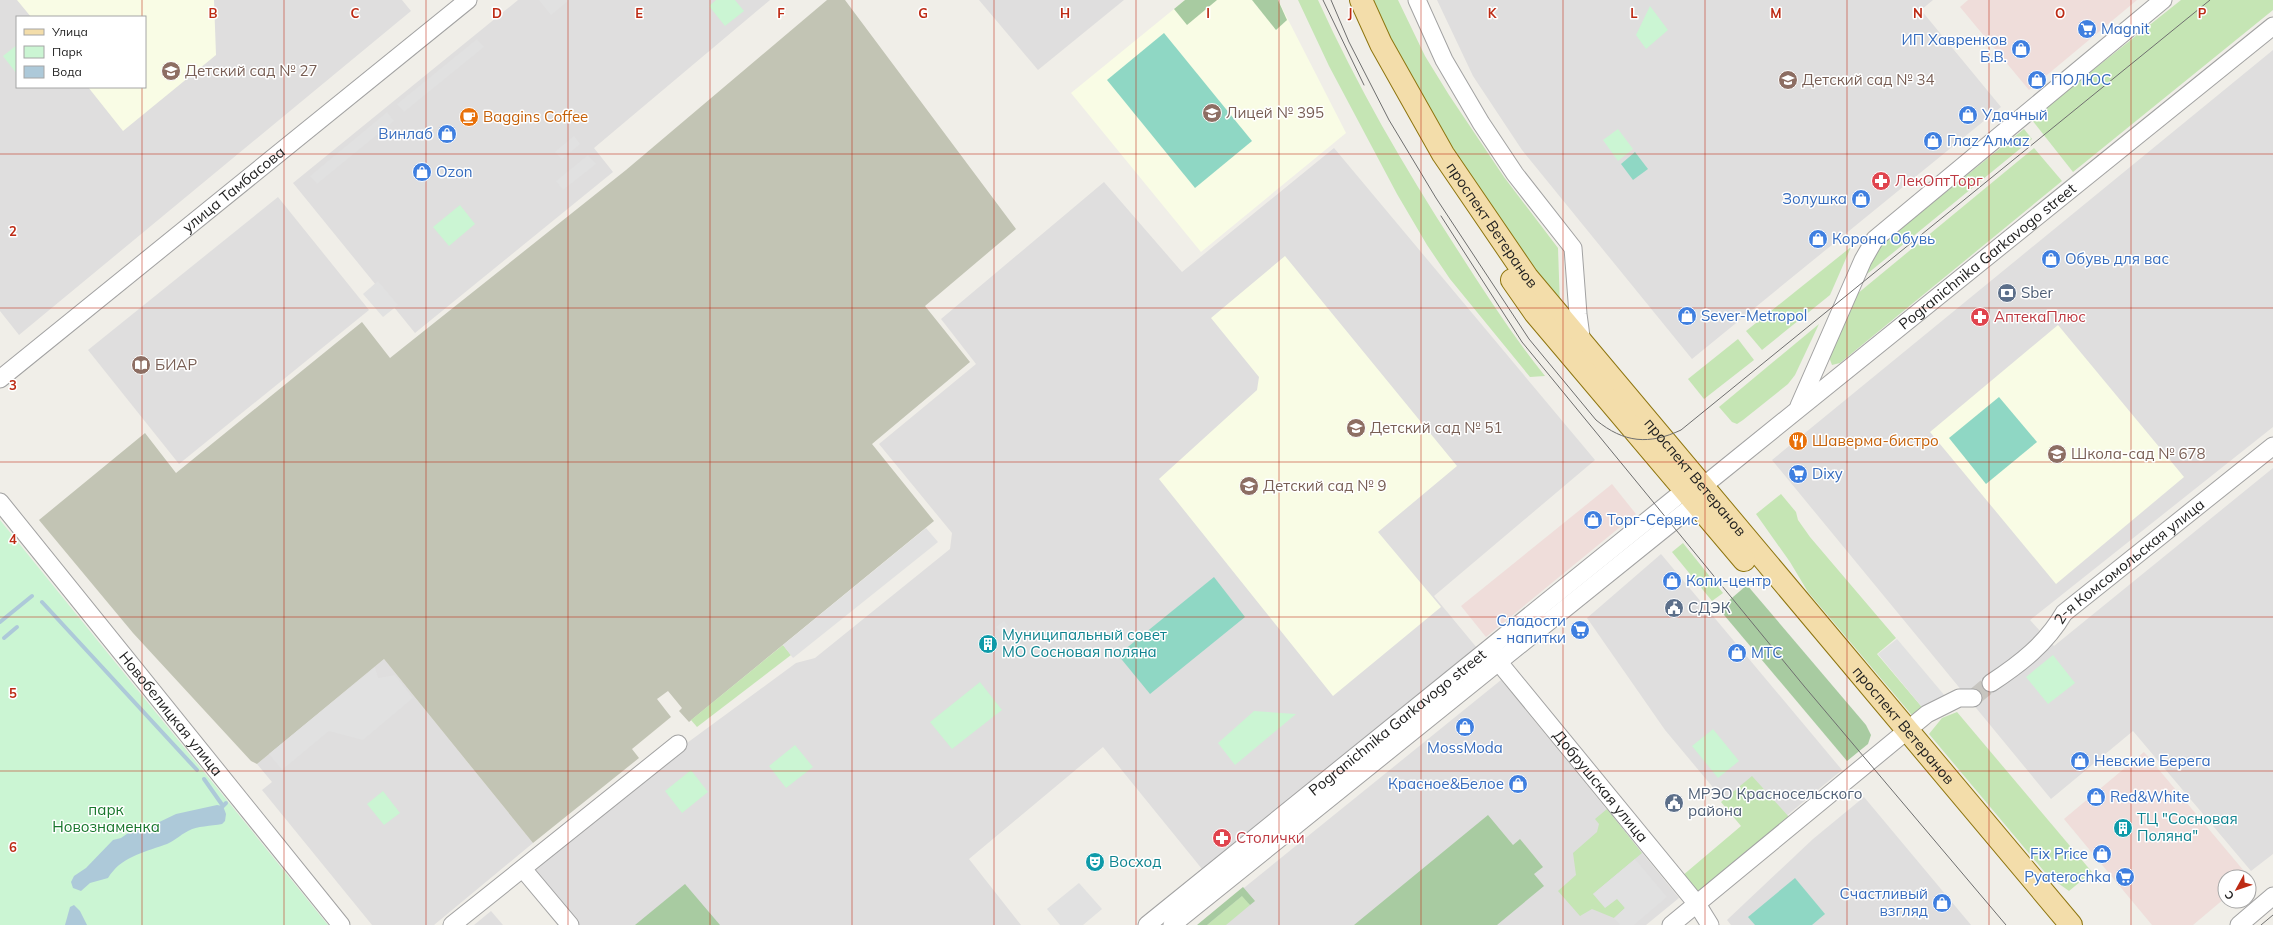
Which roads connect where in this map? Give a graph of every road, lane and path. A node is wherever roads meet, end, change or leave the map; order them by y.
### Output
1 (468, 0) edge
2 (1345, 0) edge
3 (1361, 0) edge
4 (1417, 0) edge
5 (2163, 0) edge
6 (2273, 26) edge
7 (1582, 344) junction
8 (0, 379) edge
9 (1798, 408) junction
10 (2273, 446) edge
11 (1694, 493) junction
12 (0, 502) edge
13 (1493, 656) junction
14 (1991, 683) tunnel mouth
15 (1973, 698) tunnel mouth
16 (1901, 735) junction
17 (678, 744) dead end
18 (523, 868) junction
19 (2273, 896) edge
20 (1697, 904) junction
21 (340, 925) edge
22 (452, 925) edge
23 (570, 925) edge
24 (1147, 925) edge
25 (1172, 925) edge
26 (1671, 925) edge
27 (1710, 925) edge
28 (2052, 925) edge
29 (2071, 925) edge
30 (2239, 925) edge

1 - 8 street, улица Тамбасова
2 - 11 main road, проспект Ветеранов
3 - 7 main road, проспект Ветеранов
4 - 7 street
5 - 9 street
6 - 9 street, Pogranichnika Garkavogo street
7 - 11 main road, проспект Ветеранов
9 - 11 street, Pogranichnika Garkavogo street
10 - 14 street, 2-я Комсомольская улица
11 - 13 street, Pogranichnika Garkavogo street
11 - 16 main road, проспект Ветеранов
12 - 21 street, Новобелицкая улица
13 - 20 street, Добрушская улица
13 - 24 street, Pogranichnika Garkavogo street
13 - 25 street, Pogranichnika Garkavogo street
15 - 16 street
16 - 20 street
16 - 28 main road, проспект Ветеранов
16 - 29 main road, проспект Ветеранов
17 - 18 street
18 - 22 street
18 - 23 street
19 - 30 street
20 - 26 street
20 - 27 street, Добрушская улица

